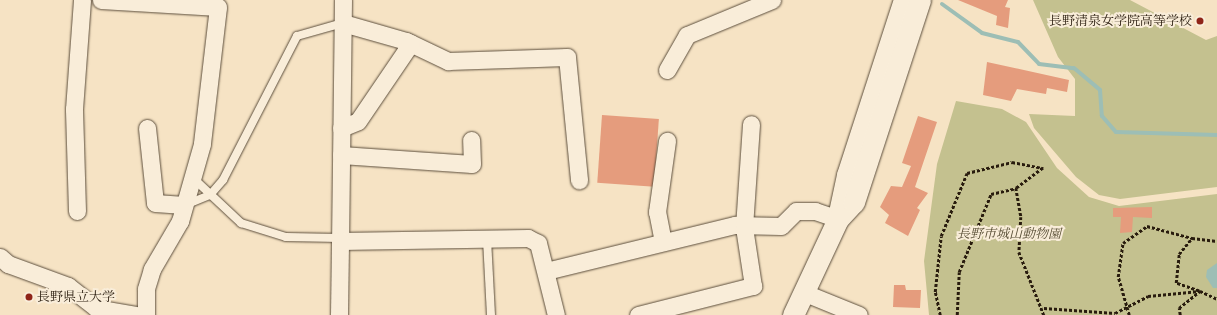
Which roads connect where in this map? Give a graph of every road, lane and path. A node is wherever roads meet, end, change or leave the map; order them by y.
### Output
1 (82, 0) edge
2 (101, 0) edge
3 (343, 0) edge
4 (772, 0) edge
5 (904, 0) edge
6 (920, 0) edge
7 (219, 4) edge
8 (343, 23) junction
9 (411, 43) junction
10 (668, 70) dead end
11 (751, 124) dead end
12 (147, 128) dead end
13 (341, 128) junction
14 (472, 140) dead end
15 (668, 141) dead end
16 (341, 156) junction
17 (192, 178) junction
18 (579, 180) dead end
19 (1016, 188) junction
20 (210, 195) junction
21 (184, 205) junction
22 (77, 212) dead end
23 (838, 219) junction
24 (744, 227) junction
25 (1192, 238) junction
26 (340, 239) junction
27 (487, 239) junction
28 (1217, 241) edge
29 (663, 242) junction
30 (0, 257) edge
31 (546, 270) junction
32 (1200, 291) junction
33 (805, 293) junction
34 (1217, 299) edge
35 (1126, 307) junction
36 (1044, 308) junction
37 (135, 315) edge
38 (146, 315) edge
39 (339, 315) edge
40 (491, 315) edge
41 (556, 315) edge
42 (638, 315) edge
43 (793, 315) edge
44 (859, 315) edge
45 (940, 315) edge
46 (957, 315) edge
47 (1044, 315) edge
48 (1129, 315) edge
49 (1180, 315) edge

1 - 22 street
2 - 7 street
3 - 8 street
4 - 10 street
5 - 23 street
6 - 23 street
7 - 17 street
8 - 9 street
8 - 13 street
8 - 20 lane
9 - 13 street
9 - 18 street
11 - 24 street
12 - 21 street
13 - 16 street
14 - 16 street
15 - 29 street
16 - 26 street
17 - 20 lane
17 - 21 street
19 - 36 path
19 - 45 path
19 - 46 path
20 - 21 lane
20 - 26 lane
21 - 38 street
23 - 24 street
23 - 33 street
24 - 29 street
24 - 42 street
25 - 28 path
25 - 32 path
25 - 35 path
26 - 27 street
26 - 39 street
27 - 31 street
27 - 40 lane
29 - 31 street
30 - 37 street
31 - 41 street
32 - 34 path
32 - 35 path
32 - 49 path
33 - 43 street
33 - 44 street
35 - 36 path
35 - 48 path
36 - 47 path

